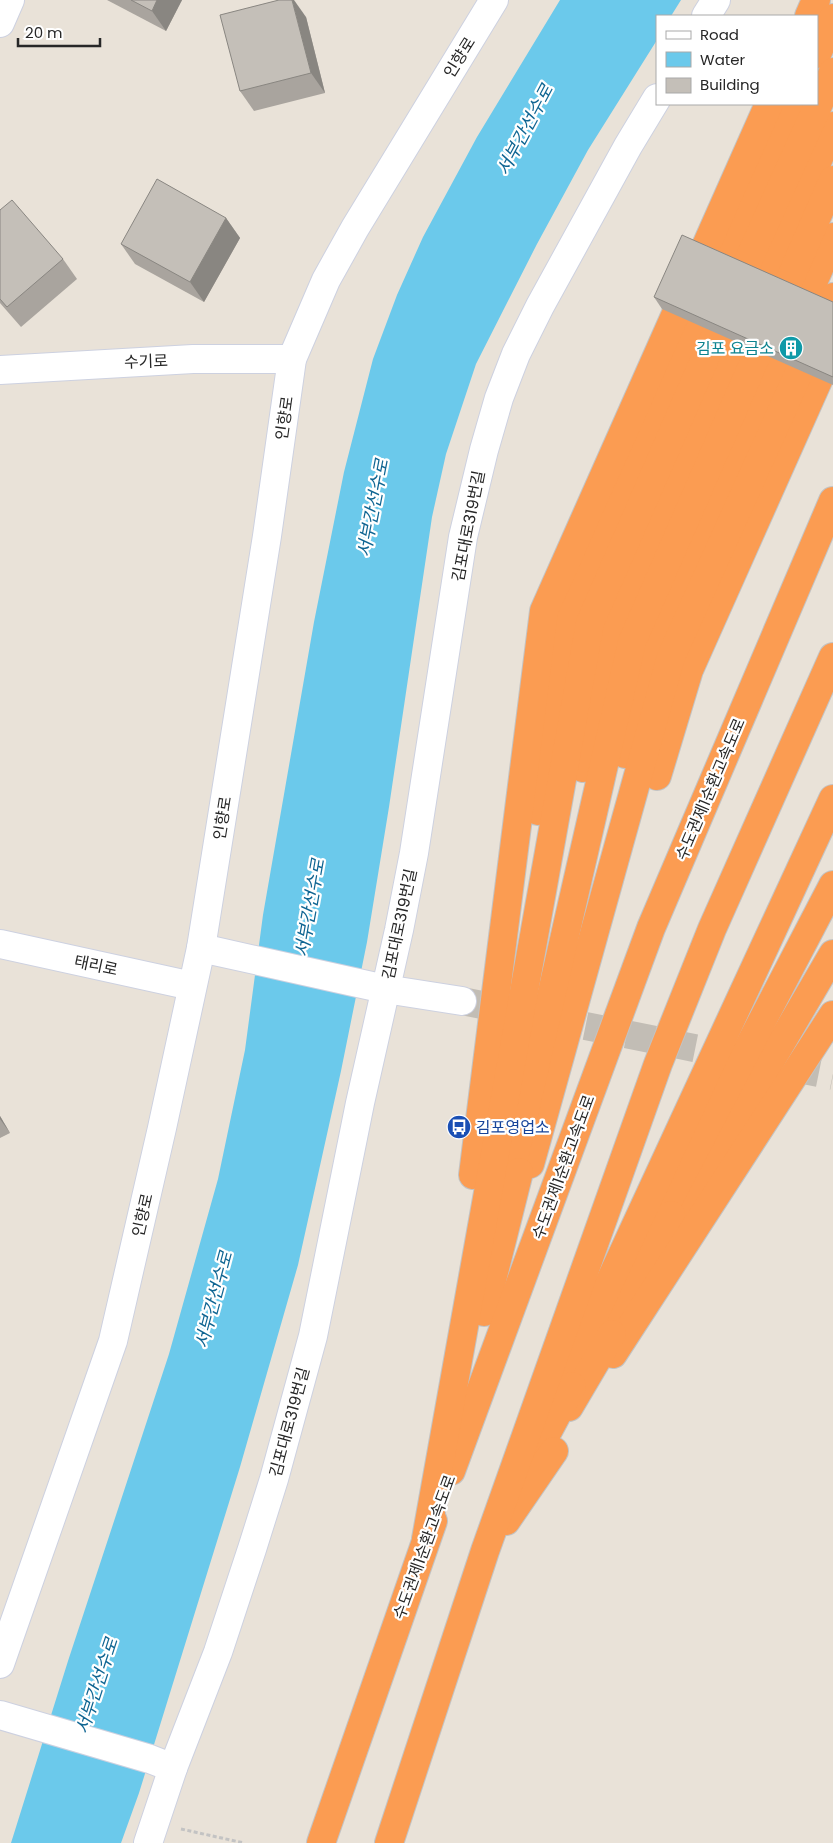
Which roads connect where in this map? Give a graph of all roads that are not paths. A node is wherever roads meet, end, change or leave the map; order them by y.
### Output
1 (10, 0) edge
2 (494, 0) edge
3 (716, 0) edge
4 (816, 0) edge
5 (707, 15) edge
6 (809, 15) edge
7 (833, 18) edge
8 (0, 23) edge
9 (818, 52) edge
10 (833, 72) edge
11 (656, 100) edge
12 (769, 105) edge
13 (794, 105) edge
14 (833, 126) edge
15 (833, 180) edge
16 (833, 237) edge
17 (833, 297) edge
18 (833, 347) edge
19 (292, 359) junction
20 (0, 370) edge
21 (833, 501) edge
22 (833, 657) edge
23 (833, 799) edge
24 (833, 840) edge
25 (833, 885) edge
26 (833, 922) edge
27 (0, 944) edge
28 (201, 948) junction
29 (833, 954) edge
30 (833, 985) edge
31 (192, 986) junction
32 (385, 989) junction
33 (462, 1001) tunnel mouth
34 (833, 1016) edge
35 (833, 1041) edge
36 (426, 1539) junction
37 (485, 1551) junction
38 (0, 1664) edge
39 (0, 1715) edge
40 (161, 1764) junction
41 (151, 1833) edge
42 (321, 1843) edge
43 (388, 1843) edge

1 - 8 street
2 - 19 street, 인향로
3 - 5 street
4 - 6 highway
7 - 9 highway
10 - 36 highway
11 - 32 street, 김포대로319번길
12 - 36 highway
13 - 36 highway
14 - 36 highway
15 - 36 highway
16 - 36 highway
17 - 36 highway
18 - 36 highway
19 - 20 street, 수기로
19 - 28 street, 인향로
21 - 36 highway, 수도권제1순환고속도로
22 - 37 highway
23 - 37 highway
24 - 37 highway
25 - 37 highway
26 - 37 highway
27 - 31 street, 태리로
28 - 31 street, 인향로
28 - 32 street
29 - 37 highway
30 - 37 highway
31 - 38 street, 인향로
32 - 33 street, 김포대로319번길
32 - 40 street, 김포대로319번길
34 - 37 highway
35 - 37 highway
36 - 42 highway, 수도권제1순환고속도로
37 - 43 highway
39 - 40 street
40 - 41 street, 김포대로319번길

